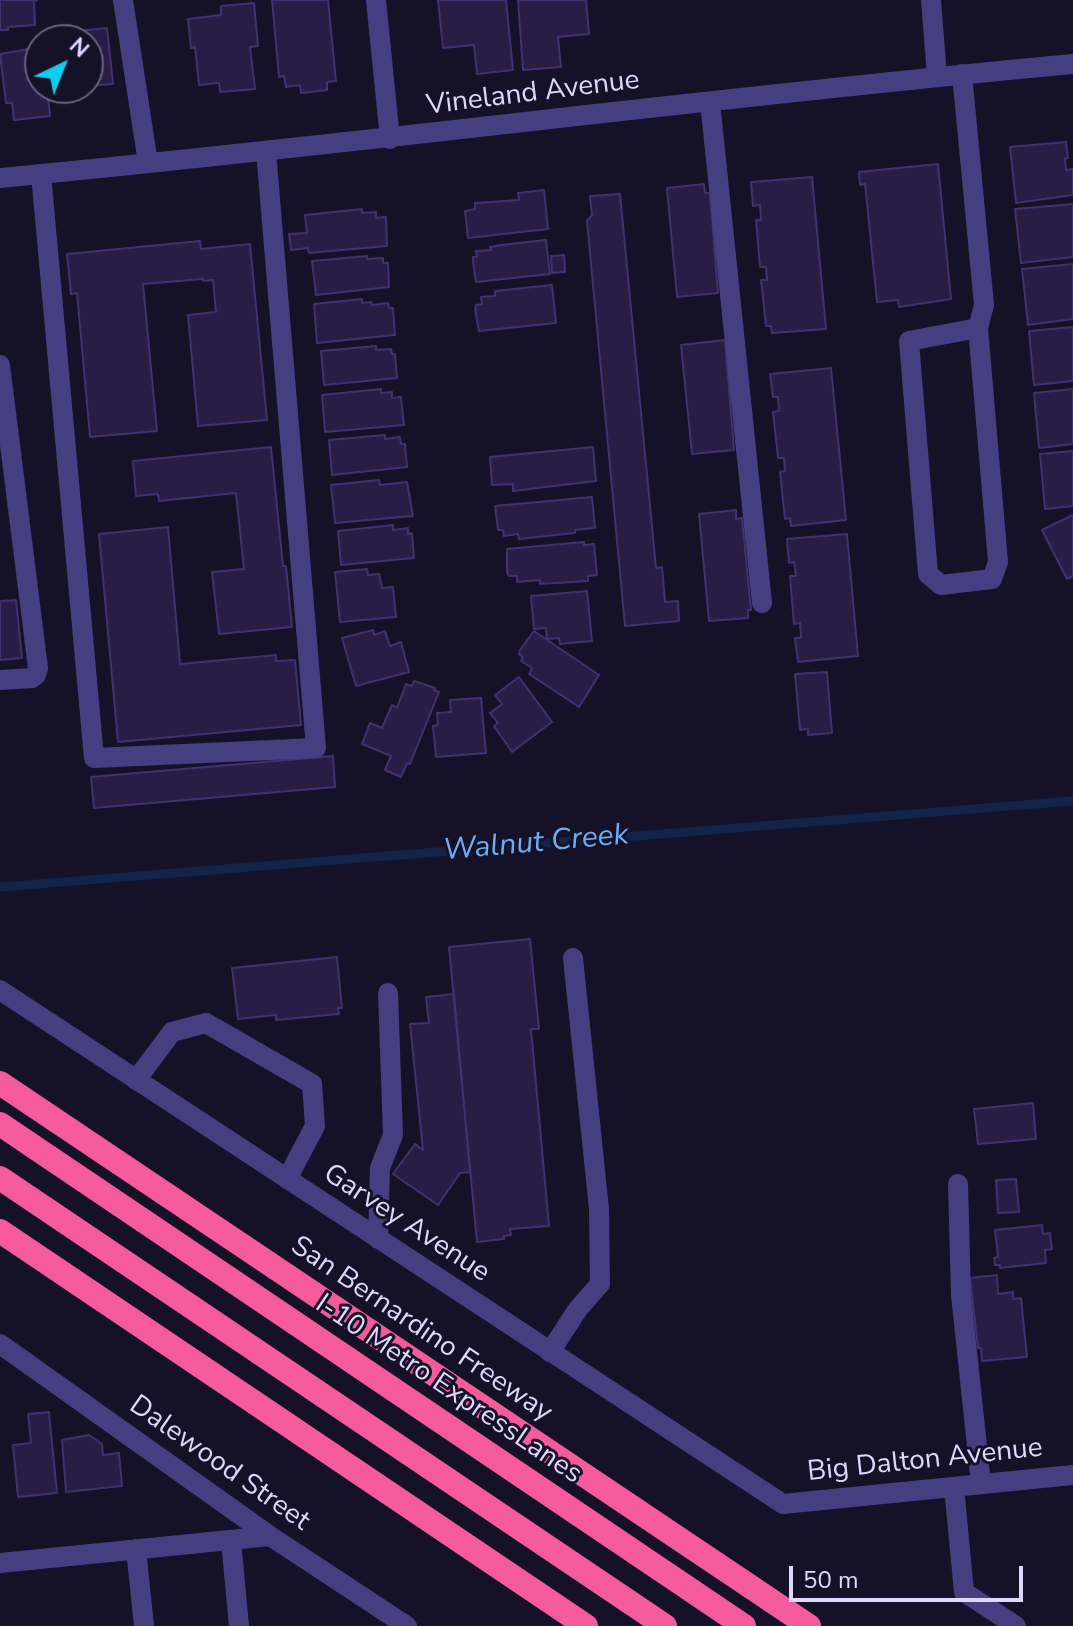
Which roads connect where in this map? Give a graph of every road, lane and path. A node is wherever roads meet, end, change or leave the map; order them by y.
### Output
1 (123, 0) edge
2 (376, 0) edge
3 (931, 0) edge
4 (1073, 64) edge
5 (962, 74) junction
6 (937, 76) junction
7 (710, 102) junction
8 (390, 139) junction
9 (266, 151) junction
10 (148, 163) junction
11 (41, 174) junction
12 (0, 178) edge
13 (978, 328) junction
14 (0, 365) edge
15 (762, 603) dead end
16 (0, 680) edge
17 (573, 958) dead end
18 (0, 990) edge
19 (388, 993) dead end
20 (136, 1080) junction
21 (0, 1083) edge
22 (0, 1124) edge
23 (0, 1178) edge
24 (287, 1179) junction
25 (958, 1184) dead end
26 (0, 1231) edge
27 (378, 1239) junction
28 (0, 1344) edge
29 (550, 1352) junction
30 (1073, 1475) edge
31 (981, 1484) junction
32 (954, 1487) junction
33 (783, 1504) joint
34 (270, 1536) junction
35 (231, 1540) junction
36 (136, 1549) junction
37 (0, 1563) edge
38 (144, 1626) edge
39 (239, 1626) edge
40 (407, 1626) edge
41 (586, 1626) edge
42 (665, 1626) edge
43 (744, 1626) edge
44 (809, 1626) edge
45 (1016, 1626) edge

1 - 10 street
2 - 8 street
3 - 6 street
4 - 5 street, Vineland Avenue
5 - 6 street, Vineland Avenue
5 - 13 street
6 - 7 street, Vineland Avenue
7 - 8 street, Vineland Avenue
7 - 15 street
8 - 9 street, Vineland Avenue
9 - 10 street, Vineland Avenue
9 - 11 street
10 - 11 street, Vineland Avenue
11 - 12 street, Vineland Avenue
13 - 13 street
14 - 16 street
17 - 29 street
18 - 20 street, Garvey Avenue
19 - 27 street
20 - 24 street, Garvey Avenue
20 - 24 street
21 - 44 highway, San Bernardino Freeway
22 - 43 highway, I-10 Metro ExpressLanes
23 - 42 highway
24 - 27 street, Garvey Avenue
25 - 31 street
26 - 41 highway
27 - 29 street, Garvey Avenue
28 - 34 street, Dalewood Street
29 - 33 street, Garvey Avenue
30 - 31 street, Big Dalton Avenue
31 - 32 street, Big Dalton Avenue
32 - 33 street, Big Dalton Avenue
32 - 45 street
34 - 35 street
34 - 40 street, Dalewood Street
35 - 36 street
35 - 39 street
36 - 37 street
36 - 38 street

